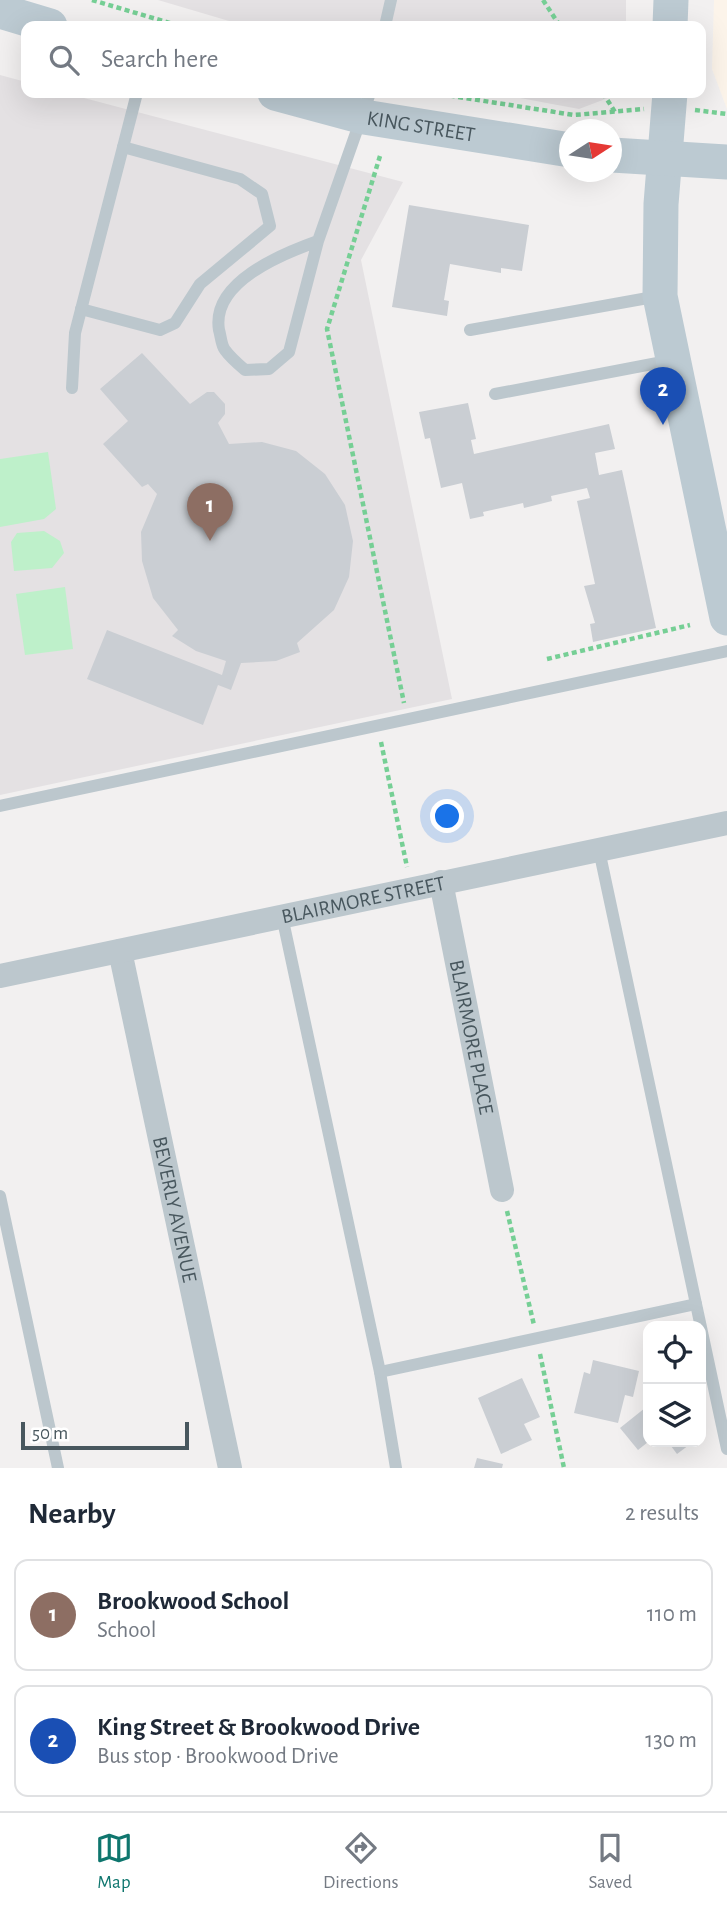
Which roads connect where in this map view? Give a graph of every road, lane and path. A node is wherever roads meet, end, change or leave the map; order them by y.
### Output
1 (92, 0) edge
2 (391, 0) edge
3 (543, 0) edge
4 (671, 0) edge
5 (0, 11) edge
6 (33, 21) edge
7 (163, 21) edge
8 (386, 21) edge
9 (557, 21) edge
10 (670, 21) edge
11 (136, 98) edge
12 (313, 98) edge
13 (465, 98) edge
14 (606, 98) edge
15 (669, 101) edge
16 (367, 105) edge
17 (615, 111) junction
18 (727, 114) edge
19 (123, 147) junction
20 (559, 148) edge
21 (380, 156) dead end
22 (622, 156) edge
23 (664, 160) junction
24 (727, 162) edge
25 (318, 241) junction
26 (660, 296) junction
27 (81, 309) junction
28 (470, 330) dead end
29 (673, 360) junction
30 (72, 388) dead end
31 (495, 394) dead end
32 (723, 581) edge
33 (727, 618) edge
34 (690, 625) dead end
35 (727, 651) edge
36 (547, 659) dead end
37 (407, 719) junction
38 (378, 725) junction
39 (0, 806) edge
40 (727, 823) edge
41 (599, 850) junction
42 (441, 882) junction
43 (412, 888) junction
44 (282, 916) junction
45 (120, 951) junction
46 (0, 976) edge
47 (502, 1189) dead end
48 (0, 1196) edge
49 (696, 1304) junction
50 (380, 1372) junction
51 (727, 1449) edge
52 (58, 1468) edge
53 (230, 1468) edge
54 (396, 1468) edge

1 - 7 path
2 - 8 lane
3 - 9 path
4 - 10 street
5 - 6 street
11 - 19 lane
12 - 16 street, KING STREET
13 - 17 path, KING STREET
14 - 17 path
15 - 17 path, KING STREET
15 - 18 path, KING STREET
15 - 23 street
16 - 20 street, KING STREET
16 - 25 lane
19 - 27 lane
19 - 27 lane
21 - 37 path
22 - 23 street
23 - 24 street
23 - 26 street
25 - 25 lane
26 - 28 lane
26 - 29 street
27 - 30 lane
29 - 31 lane
29 - 32 street
32 - 33 street
34 - 36 path
35 - 37 lane
37 - 38 lane
38 - 39 lane
38 - 43 path
40 - 41 street, BLAIRMORE STREET
41 - 42 street, BLAIRMORE STREET
41 - 49 lane
42 - 43 street, BLAIRMORE STREET
42 - 47 street, BLAIRMORE PLACE
43 - 44 street, BLAIRMORE STREET
44 - 45 street, BLAIRMORE STREET
44 - 50 lane
45 - 46 street, BLAIRMORE STREET
45 - 53 street, BEVERLY AVENUE
48 - 52 lane
49 - 50 lane
49 - 51 lane
50 - 54 lane

